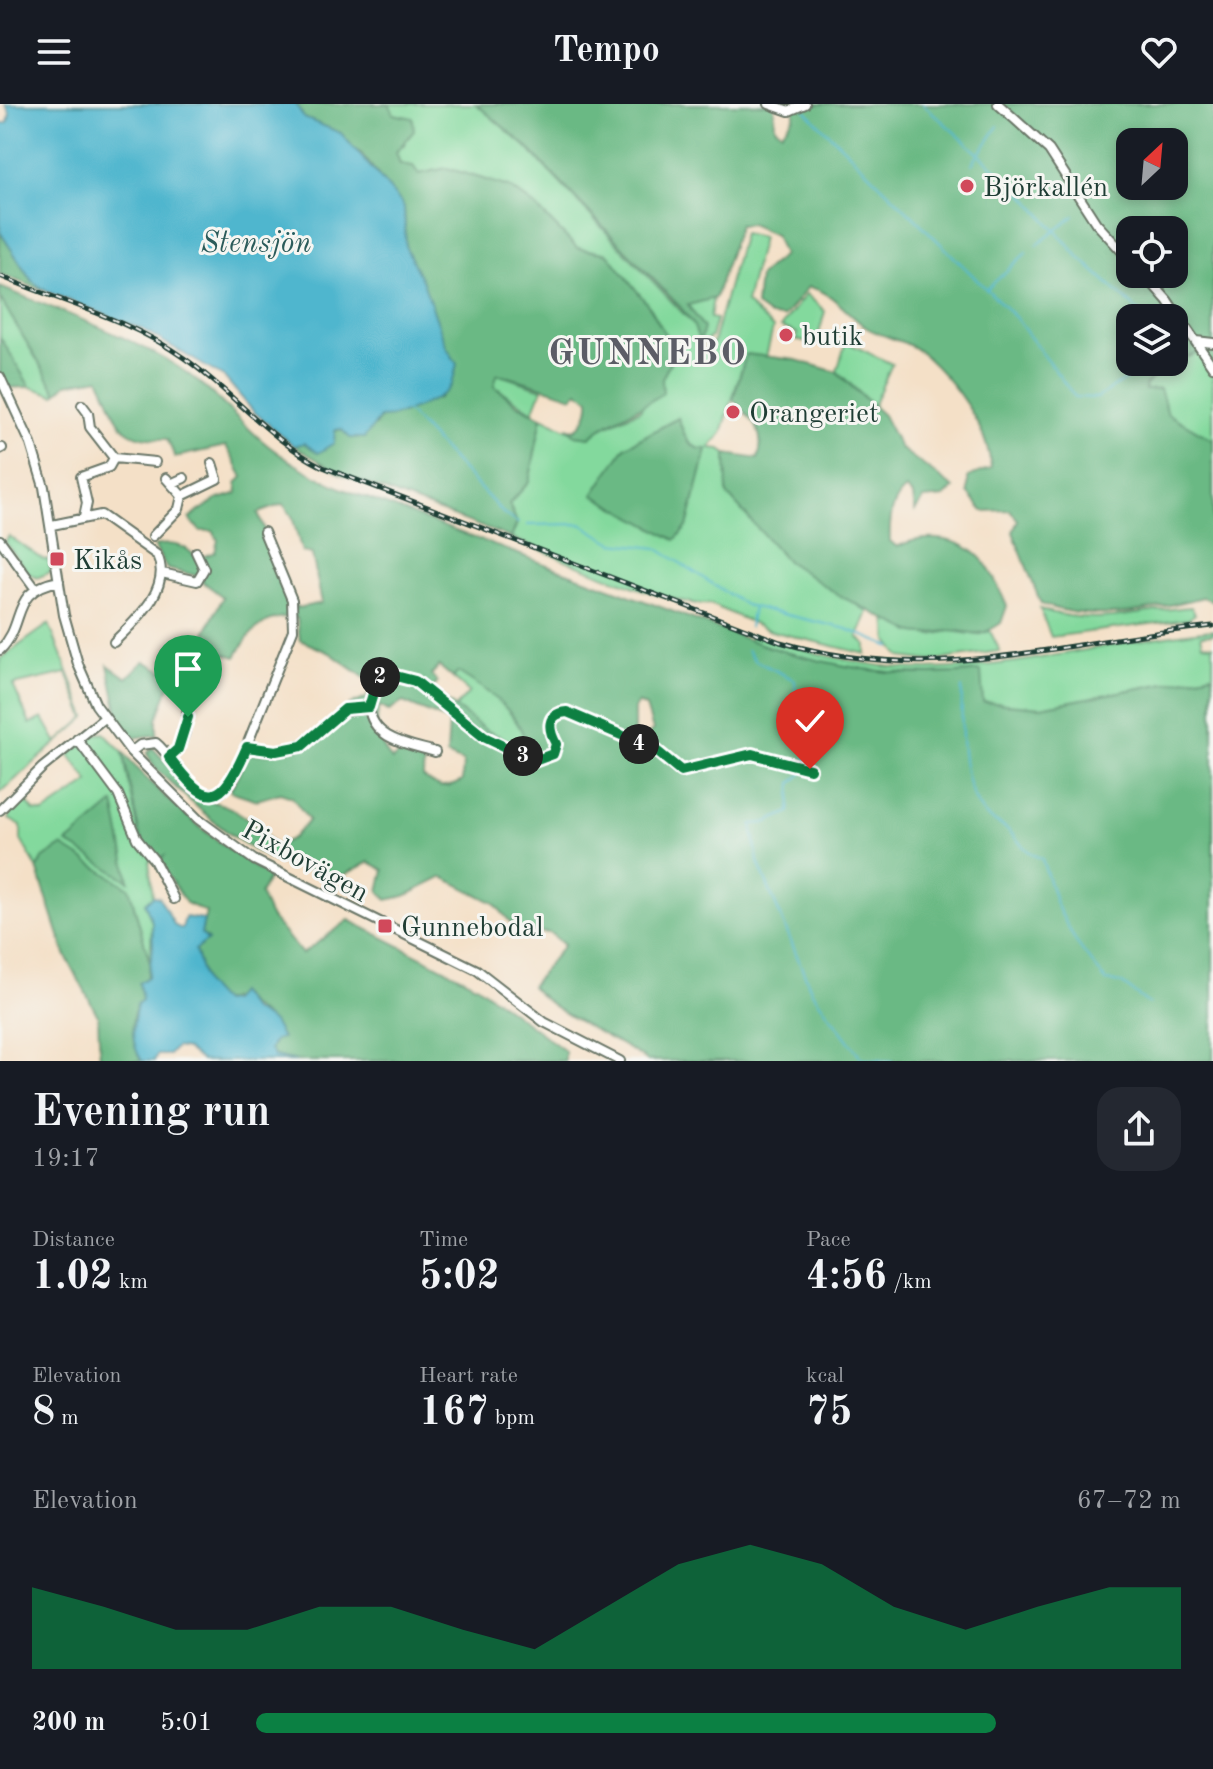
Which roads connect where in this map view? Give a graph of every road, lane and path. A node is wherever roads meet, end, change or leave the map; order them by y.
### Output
1 (769, 104) edge
2 (805, 104) edge
3 (998, 104) edge
4 (1116, 245) edge
5 (1155, 288) edge
6 (1196, 341) junction
7 (1213, 343) edge
8 (1213, 367) edge
9 (0, 377) edge
10 (82, 405) dead end
11 (114, 458) junction
12 (155, 462) dead end
13 (212, 463) dead end
14 (184, 478) dead end
15 (182, 496) junction
16 (84, 517) junction
17 (52, 525) junction
18 (264, 532) dead end
19 (153, 536) dead end
20 (0, 540) edge
21 (196, 552) dead end
22 (162, 573) junction
23 (59, 581) junction
24 (35, 588) junction
25 (114, 642) dead end
26 (0, 650) edge
27 (208, 651) dead end
28 (369, 707) junction
29 (104, 718) junction
30 (77, 739) junction
31 (247, 747) junction
32 (131, 752) junction
33 (435, 752) dead end
34 (169, 757) junction
35 (810, 769) dead end
36 (0, 810) edge
37 (174, 899) dead end
38 (620, 1061) edge

1 - 2 street
3 - 4 street
5 - 6 street
6 - 7 street
6 - 8 street
9 - 17 street, Pixbovägen
10 - 11 street
11 - 12 street
11 - 16 street
13 - 15 street
14 - 15 street
15 - 19 street
16 - 17 street
16 - 22 street
17 - 23 street, Pixbovägen
18 - 31 street
20 - 24 street
21 - 22 street
22 - 25 street
23 - 24 street
23 - 29 street, Pixbovägen
24 - 26 street
27 - 34 street
28 - 31 street
28 - 33 street
28 - 35 street
29 - 30 street
29 - 32 street, Pixbovägen
30 - 36 street
30 - 37 street
31 - 34 street
32 - 34 street
32 - 38 street, Pixbovägen

